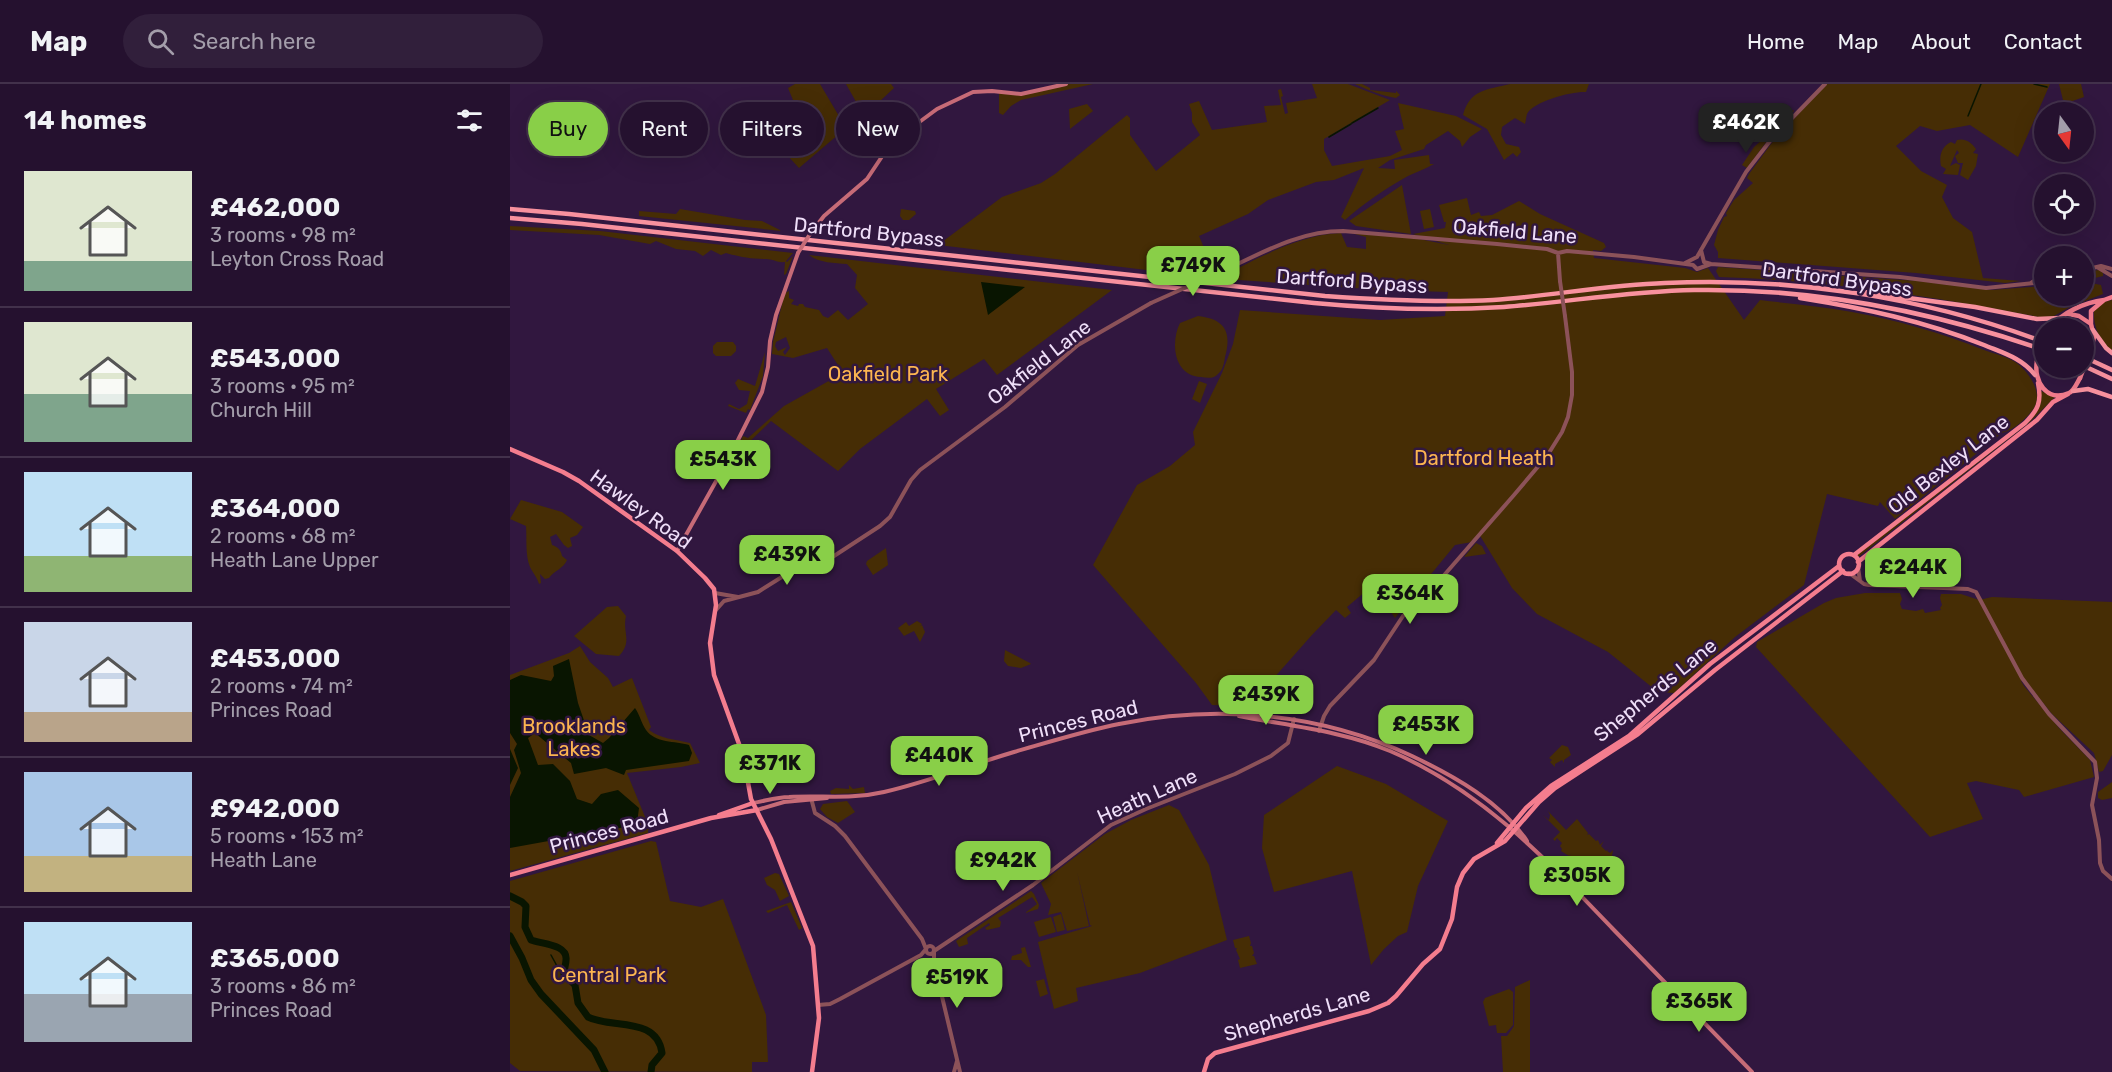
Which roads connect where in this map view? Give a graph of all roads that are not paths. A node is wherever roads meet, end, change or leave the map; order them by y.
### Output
1 (1066, 84) edge
2 (1825, 84) edge
3 (510, 209) edge
4 (510, 218) edge
5 (1558, 253) junction
6 (1698, 262) junction
7 (2097, 267) junction
8 (2094, 268) edge
9 (2112, 269) edge
10 (2112, 276) edge
11 (2034, 280) edge
12 (2031, 283) junction
13 (2034, 283) edge
14 (1820, 288) junction
15 (1765, 292) junction
16 (2112, 292) edge
17 (2108, 298) edge
18 (2069, 314) junction
19 (2034, 318) edge
20 (2060, 318) edge
21 (2084, 318) edge
22 (2091, 318) edge
23 (2094, 331) edge
24 (2034, 338) edge
25 (2034, 347) edge
26 (2112, 353) edge
27 (2094, 362) edge
28 (2112, 370) edge
29 (2094, 371) edge
30 (2034, 374) edge
31 (2036, 378) edge
32 (2080, 378) edge
33 (2112, 379) edge
34 (2038, 384) junction
35 (2070, 392) junction
36 (2112, 397) edge
37 (510, 449) edge
38 (677, 551) junction
39 (1854, 555) junction
40 (1858, 565) junction
41 (1839, 566) junction
42 (1843, 571) junction
43 (1849, 573) junction
44 (1860, 581) junction
45 (716, 596) junction
46 (740, 597) junction
47 (715, 611) junction
48 (1233, 715) junction
49 (1294, 719) junction
50 (1322, 724) junction
51 (1293, 725) junction
52 (1319, 731) junction
53 (813, 799) junction
54 (753, 804) junction
55 (756, 810) junction
56 (717, 816) junction
57 (1513, 827) junction
58 (510, 875) edge
59 (2112, 879) edge
60 (930, 950) junction
61 (818, 1005) junction
62 (957, 1059) junction
63 (812, 1072) edge
64 (954, 1072) edge
65 (960, 1072) edge
66 (1204, 1072) edge
67 (1752, 1072) edge

1 - 38 main road, bridge
2 - 6 street
3 - 14 highway, Dartford Bypass
4 - 15 highway, Dartford Bypass
5 - 6 street, Oakfield Lane
5 - 46 street, Oakfield Lane, bridge
5 - 50 street, bridge
6 - 12 street, Oakfield Lane
7 - 8 street
7 - 9 street
7 - 10 street
11 - 12 street, Oakfield Lane
12 - 13 street, Oakfield Lane
14 - 19 highway
14 - 24 highway, Dartford Bypass
15 - 25 highway, Dartford Bypass
15 - 30 highway
16 - 17 main road
17 - 18 main road
17 - 22 main road
18 - 20 main road
18 - 21 main road
23 - 26 highway
27 - 28 highway
29 - 33 highway
31 - 34 main road
32 - 35 main road, bridge
34 - 35 main road
34 - 39 main road, Old Bexley Lane
35 - 36 highway
35 - 40 main road
37 - 38 main road, Hawley Road
38 - 45 main road, Hawley Road
39 - 40 main road
39 - 41 main road, Shepherds Lane
40 - 43 main road
40 - 44 street
41 - 42 main road
41 - 57 main road, Shepherds Lane
42 - 43 main road
42 - 57 main road, Shepherds Lane
43 - 44 street
44 - 59 street
45 - 46 street
45 - 47 main road
46 - 47 street, Oakfield Lane
47 - 54 main road
48 - 49 main road, Princes Road
48 - 51 main road, Princes Road
48 - 53 main road, Princes Road
49 - 50 main road, Princes Road
49 - 51 street, Heath Lane
50 - 52 street
50 - 57 main road, Princes Road
51 - 52 main road, Princes Road
51 - 60 street, Heath Lane
52 - 57 main road, Princes Road
53 - 54 main road, Princes Road
53 - 55 main road, Princes Road
53 - 60 street
54 - 55 main road
54 - 56 main road, Princes Road
55 - 56 main road, Princes Road
55 - 61 main road
56 - 58 main road, Princes Road
57 - 66 main road, Shepherds Lane
57 - 67 main road, Princes Road
60 - 61 street, Heath Lane
60 - 62 street
61 - 63 main road
62 - 64 street
62 - 65 street

